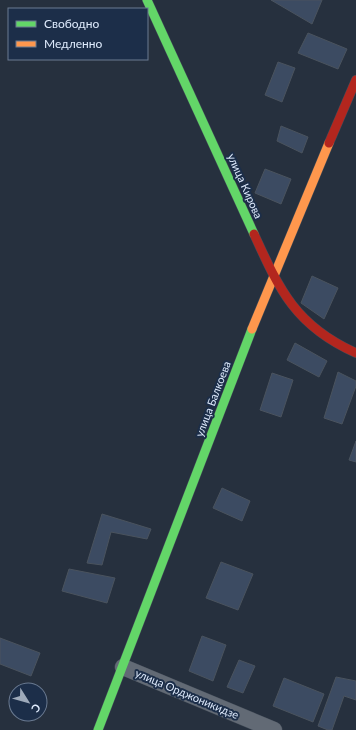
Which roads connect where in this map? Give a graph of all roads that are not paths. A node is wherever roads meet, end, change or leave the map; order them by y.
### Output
1 (147, 0) edge
2 (356, 80) edge
3 (273, 276) junction
4 (356, 353) edge
5 (123, 667) junction
6 (98, 730) edge
7 (274, 730) edge

1 - 3 street, улица Кирова
2 - 3 street, улица Балкоева
3 - 4 street, улица Кирова
3 - 5 street, улица Балкоева
5 - 6 street, улица Балкоева
5 - 7 street, улица Орджоникидзе

